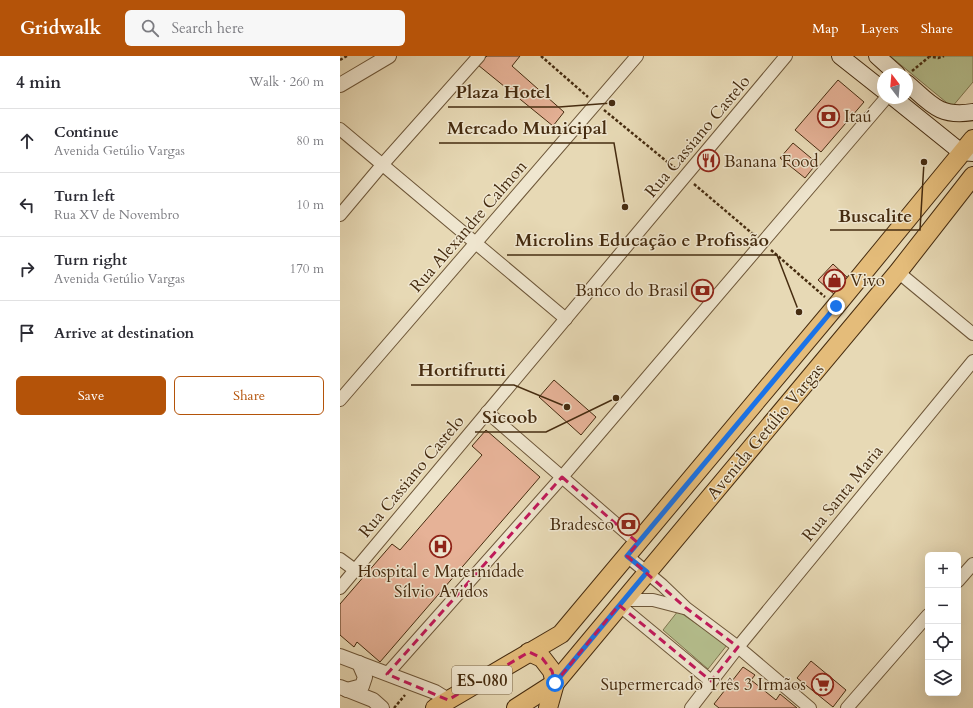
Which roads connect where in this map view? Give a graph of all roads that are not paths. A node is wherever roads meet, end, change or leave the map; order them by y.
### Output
1 (371, 56) edge
2 (389, 56) edge
3 (479, 56) edge
4 (637, 56) edge
5 (786, 56) edge
6 (840, 56) edge
7 (877, 56) edge
8 (894, 68) edge
9 (340, 75) edge
10 (340, 85) edge
11 (877, 85) edge
12 (913, 85) edge
13 (881, 104) edge
14 (902, 104) edge
15 (973, 112) edge
16 (340, 129) edge
17 (973, 139) edge
18 (967, 153) edge
19 (382, 165) junction
20 (973, 176) edge
21 (340, 215) edge
22 (476, 243) junction
23 (898, 272) junction
24 (566, 320) junction
25 (973, 334) edge
26 (973, 361) edge
27 (340, 400) edge
28 (487, 412) junction
29 (562, 477) junction
30 (633, 549) junction
31 (340, 559) edge
32 (973, 564) edge
33 (355, 570) junction
34 (647, 572) junction
35 (961, 578) edge
36 (340, 588) edge
37 (621, 603) junction
38 (686, 608) junction
39 (925, 618) edge
40 (738, 647) junction
41 (529, 652) junction
42 (340, 656) edge
43 (359, 663) junction
44 (387, 674) junction
45 (711, 682) junction
46 (555, 683) junction
47 (343, 689) edge
48 (441, 704) edge
49 (382, 708) edge
50 (516, 708) edge
51 (548, 708) edge
52 (691, 708) edge
53 (810, 708) edge
54 (847, 708) edge

1 - 9 street
2 - 10 street
3 - 19 street
4 - 22 street, Rua Alexandre Calmon
5 - 24 street, Rua Cassiano Castelo
6 - 11 main road
7 - 8 main road
12 - 15 main road
13 - 29 street
14 - 18 main road
16 - 19 street
17 - 18 main road, Avenida Getúlio Vargas
18 - 30 main road, Avenida Getúlio Vargas / ES-080
19 - 21 street
19 - 22 street
20 - 23 main road, Avenida Getúlio Vargas
22 - 24 street
22 - 27 street, Rua Alexandre Calmon
23 - 25 street
23 - 34 main road, Avenida Getúlio Vargas
24 - 28 street, Rua Cassiano Castelo
26 - 40 street, Rua Santa Maria
28 - 29 street
28 - 33 street, Rua Cassiano Castelo
29 - 30 street
29 - 44 street
30 - 34 street
30 - 41 main road, Avenida Getúlio Vargas / ES-080
31 - 33 street
32 - 35 street
33 - 36 street, Rua Cassiano Castelo
34 - 37 main road, Avenida Getúlio Vargas
34 - 38 street
37 - 38 street
37 - 45 street
37 - 46 main road, Avenida Getúlio Vargas
38 - 40 street
39 - 54 street
40 - 45 street, Rua Santa Maria
40 - 53 street
41 - 46 main road
41 - 48 main road, Avenida Getúlio Vargas / ES-080
42 - 43 street
43 - 44 street
43 - 47 street
44 - 48 street
45 - 52 street
46 - 50 main road
46 - 51 main road
47 - 49 street

